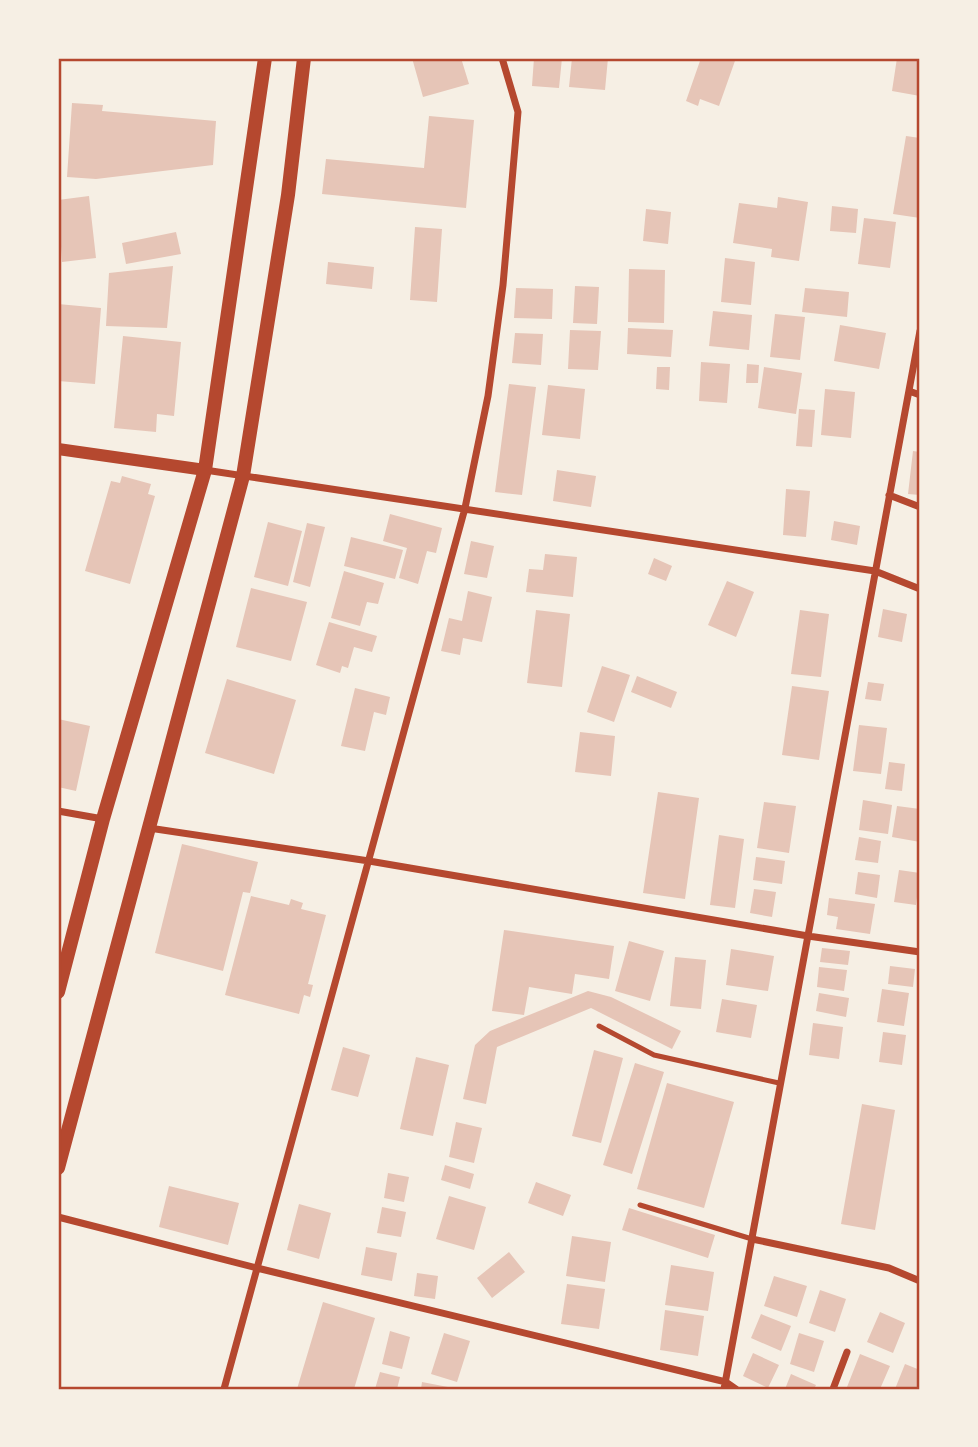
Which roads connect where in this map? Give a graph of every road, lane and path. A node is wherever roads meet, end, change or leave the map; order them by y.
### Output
1 (265, 58) edge
2 (304, 58) edge
3 (502, 58) edge
4 (920, 331) edge
5 (909, 391) junction
6 (920, 396) edge
7 (58, 449) edge
8 (205, 470) junction
9 (243, 476) junction
10 (889, 495) junction
11 (920, 507) edge
12 (465, 508) junction
13 (875, 571) junction
14 (920, 589) edge
15 (58, 811) edge
16 (103, 819) junction
17 (149, 828) junction
18 (369, 861) junction
19 (808, 936) junction
20 (920, 952) edge
21 (58, 992) edge
22 (599, 1026) dead end
23 (779, 1083) junction
24 (58, 1168) edge
25 (640, 1205) dead end
26 (58, 1217) edge
27 (752, 1239) junction
28 (257, 1268) junction
29 (920, 1281) edge
30 (847, 1352) dead end
31 (725, 1386) edge
32 (224, 1389) edge
33 (736, 1389) edge
34 (832, 1389) edge

1 - 8 main road
2 - 9 main road
3 - 12 street
4 - 5 street
5 - 6 street
5 - 10 street
7 - 8 street
8 - 9 street
8 - 16 main road
9 - 12 street
9 - 17 main road
10 - 11 street
10 - 13 street
12 - 13 street
12 - 18 street
13 - 14 street
13 - 19 street
15 - 16 street
16 - 21 main road
17 - 18 street
17 - 24 main road
18 - 19 street
18 - 28 street
19 - 20 street
19 - 23 street
22 - 23 lane
23 - 27 street
25 - 27 lane
26 - 28 street
27 - 29 street
27 - 31 street
28 - 31 street
28 - 32 street
30 - 34 street
31 - 33 street

